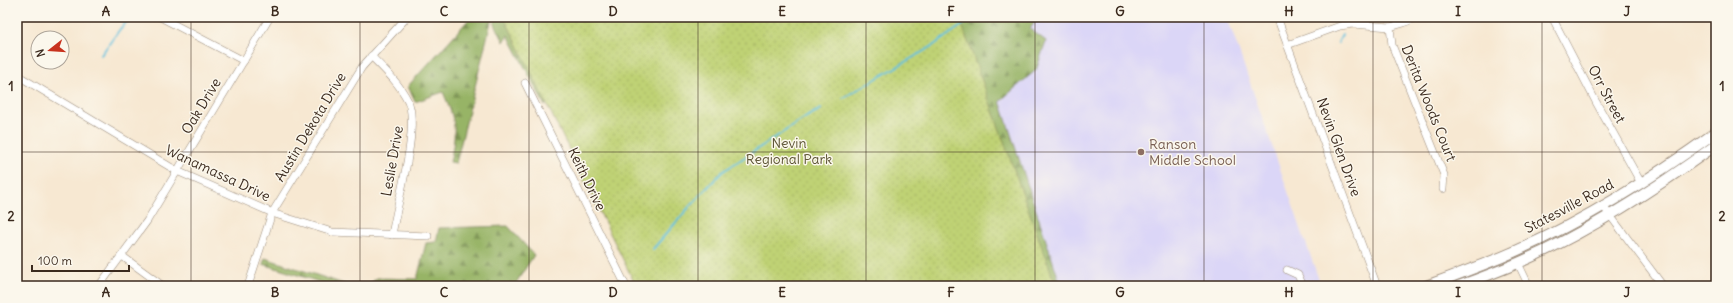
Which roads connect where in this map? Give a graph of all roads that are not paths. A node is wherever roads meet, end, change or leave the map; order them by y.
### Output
1 (160, 17) edge
2 (270, 17) edge
3 (407, 17) edge
4 (1276, 17) edge
5 (1416, 17) edge
6 (1552, 17) edge
7 (1390, 27) junction
8 (1287, 45) junction
9 (371, 56) junction
10 (244, 61) junction
11 (17, 75) edge
12 (525, 83) dead end
13 (1716, 132) edge
14 (1716, 145) edge
15 (177, 171) junction
16 (1641, 183) junction
17 (1443, 188) dead end
18 (1603, 206) junction
19 (272, 213) junction
20 (1609, 215) junction
21 (392, 235) junction
22 (428, 236) dead end
23 (122, 256) junction
24 (1518, 263) junction
25 (1287, 270) dead end
26 (99, 286) edge
27 (163, 286) edge
28 (248, 286) edge
29 (626, 286) edge
30 (1303, 286) edge
31 (1377, 286) edge
32 (1426, 286) edge
33 (1459, 286) edge
34 (1529, 286) edge
35 (1663, 286) edge

1 - 10 street
2 - 10 street, Oak Drive
3 - 9 street, Austin Dekota Drive
4 - 8 street, Nevin Glen Drive
5 - 7 street
6 - 16 street, Orr Street
7 - 8 street
7 - 17 street, Derita Woods Court
8 - 31 street, Nevin Glen Drive
9 - 19 street, Austin Dekota Drive
9 - 21 street, Leslie Drive
10 - 15 street, Oak Drive
11 - 15 street, Wanamassa Drive
12 - 29 street, Keith Drive
13 - 16 main road, Statesville Road
14 - 20 main road, Statesville Road
15 - 19 street, Wanamassa Drive
15 - 23 street, Oak Drive
16 - 18 main road, Statesville Road
18 - 20 street
18 - 32 main road, Statesville Road
19 - 21 street, Wanamassa Drive
19 - 28 street, Austin Dekota Drive
20 - 24 main road, Statesville Road
20 - 35 street
21 - 22 street, Wanamassa Drive
23 - 26 street, Oak Drive
23 - 27 street
24 - 33 main road, Statesville Road
24 - 34 street
25 - 30 street

